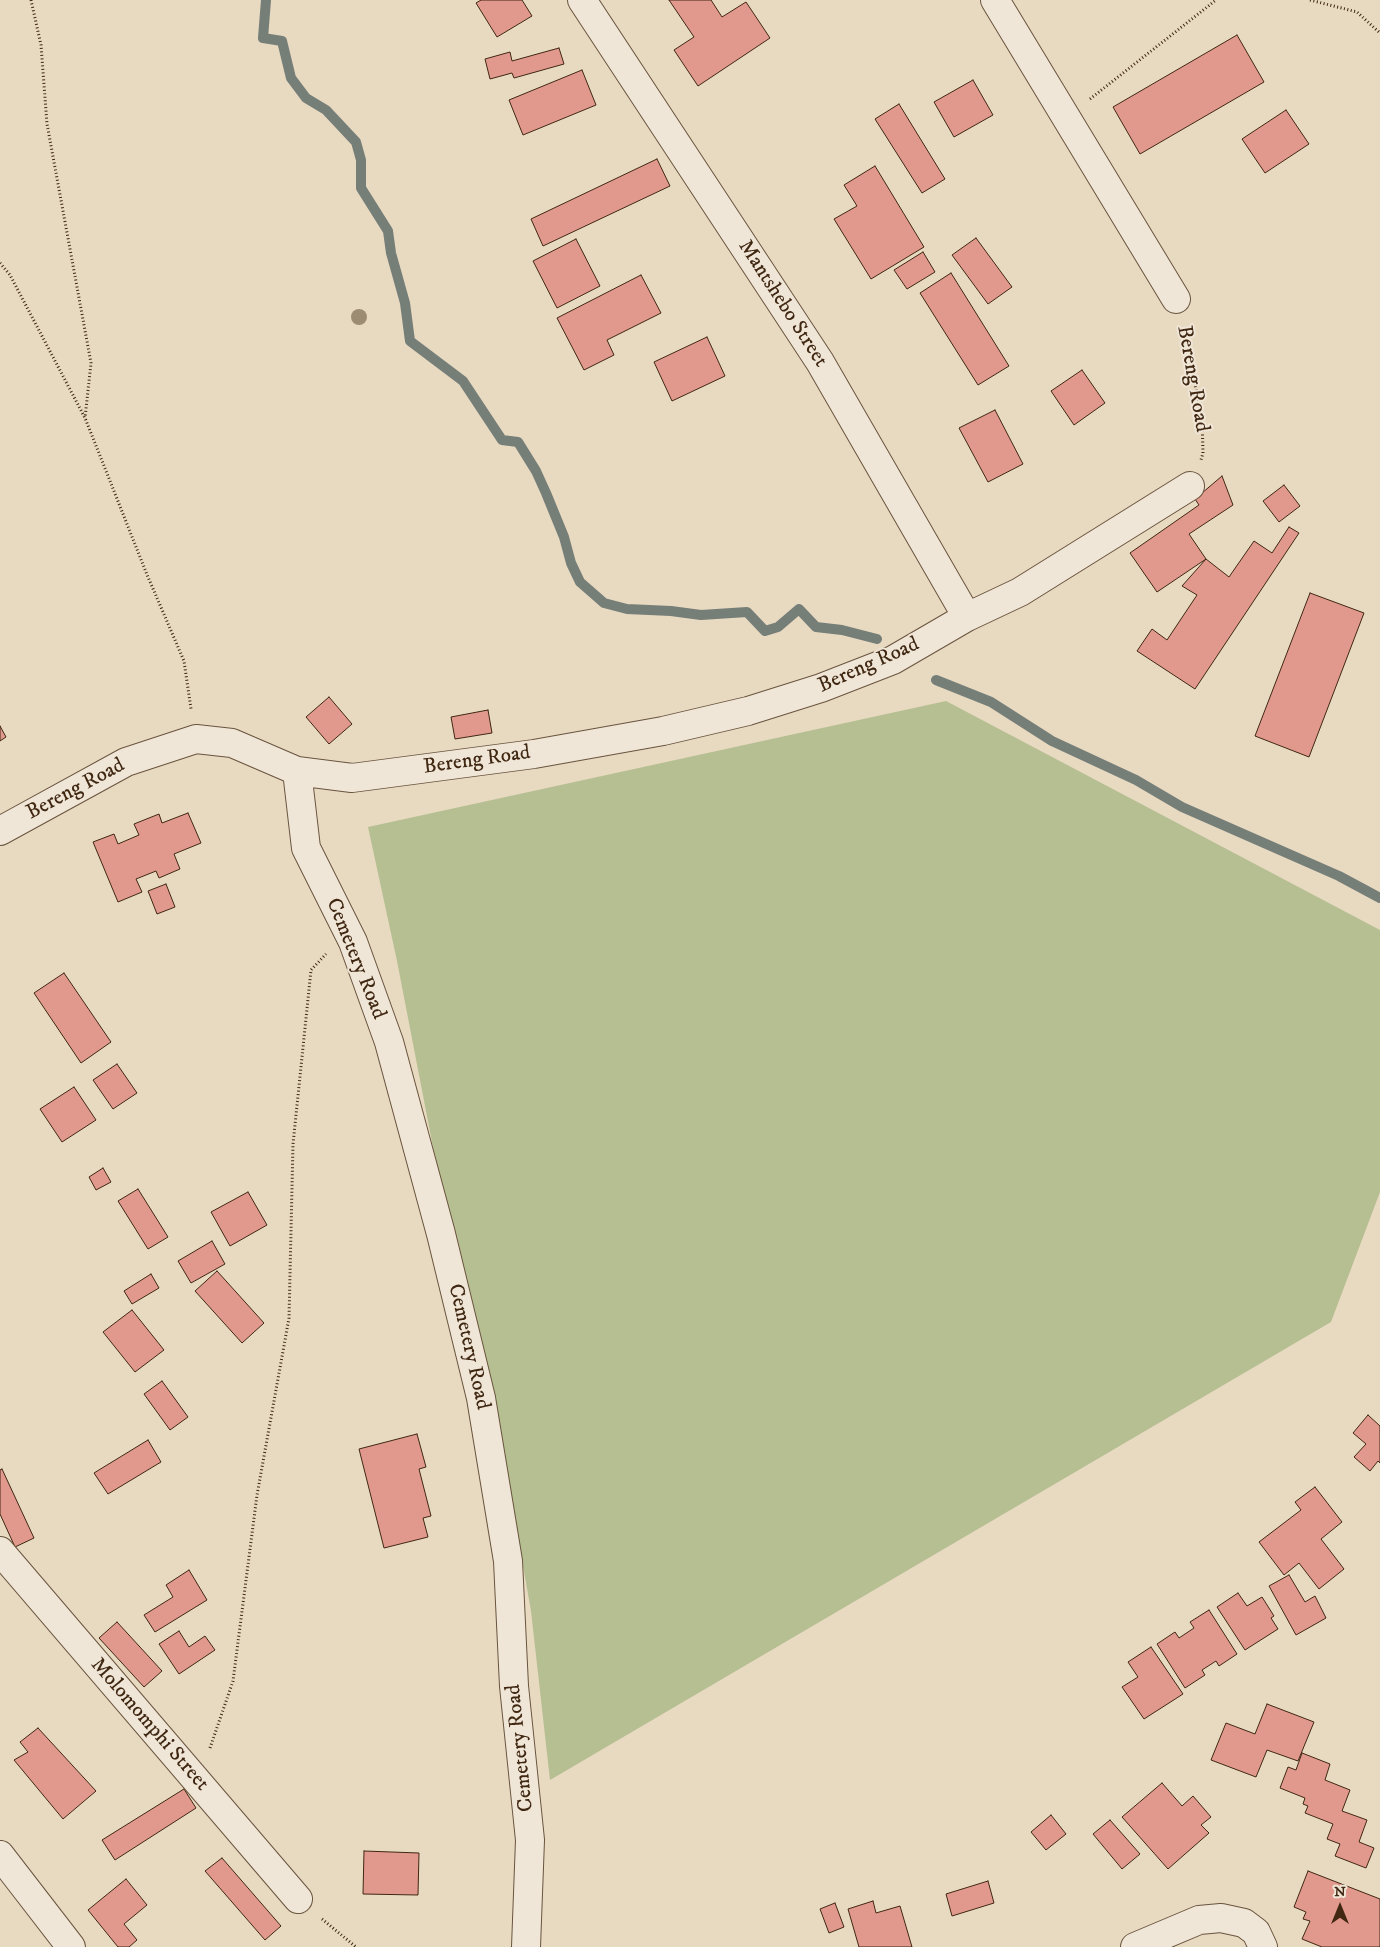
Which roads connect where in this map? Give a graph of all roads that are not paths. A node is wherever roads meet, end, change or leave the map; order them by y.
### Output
1 (582, 0) edge
2 (995, 0) edge
3 (1176, 298) road end
4 (1190, 486) road end
5 (967, 616) junction
6 (297, 771) junction
7 (0, 831) edge
8 (0, 1551) edge
9 (0, 1855) edge
10 (298, 1899) road end
11 (71, 1947) edge
12 (526, 1947) edge
13 (1135, 1947) edge
14 (1263, 1947) edge

1 - 5 street, Mantshebo Street
2 - 3 street, Bereng Road
4 - 5 street, Bereng Road
5 - 6 street, Bereng Road
6 - 7 street, Bereng Road
6 - 12 street, Cemetery Road
8 - 10 street, Molomomphi Street
9 - 11 street
13 - 14 street

